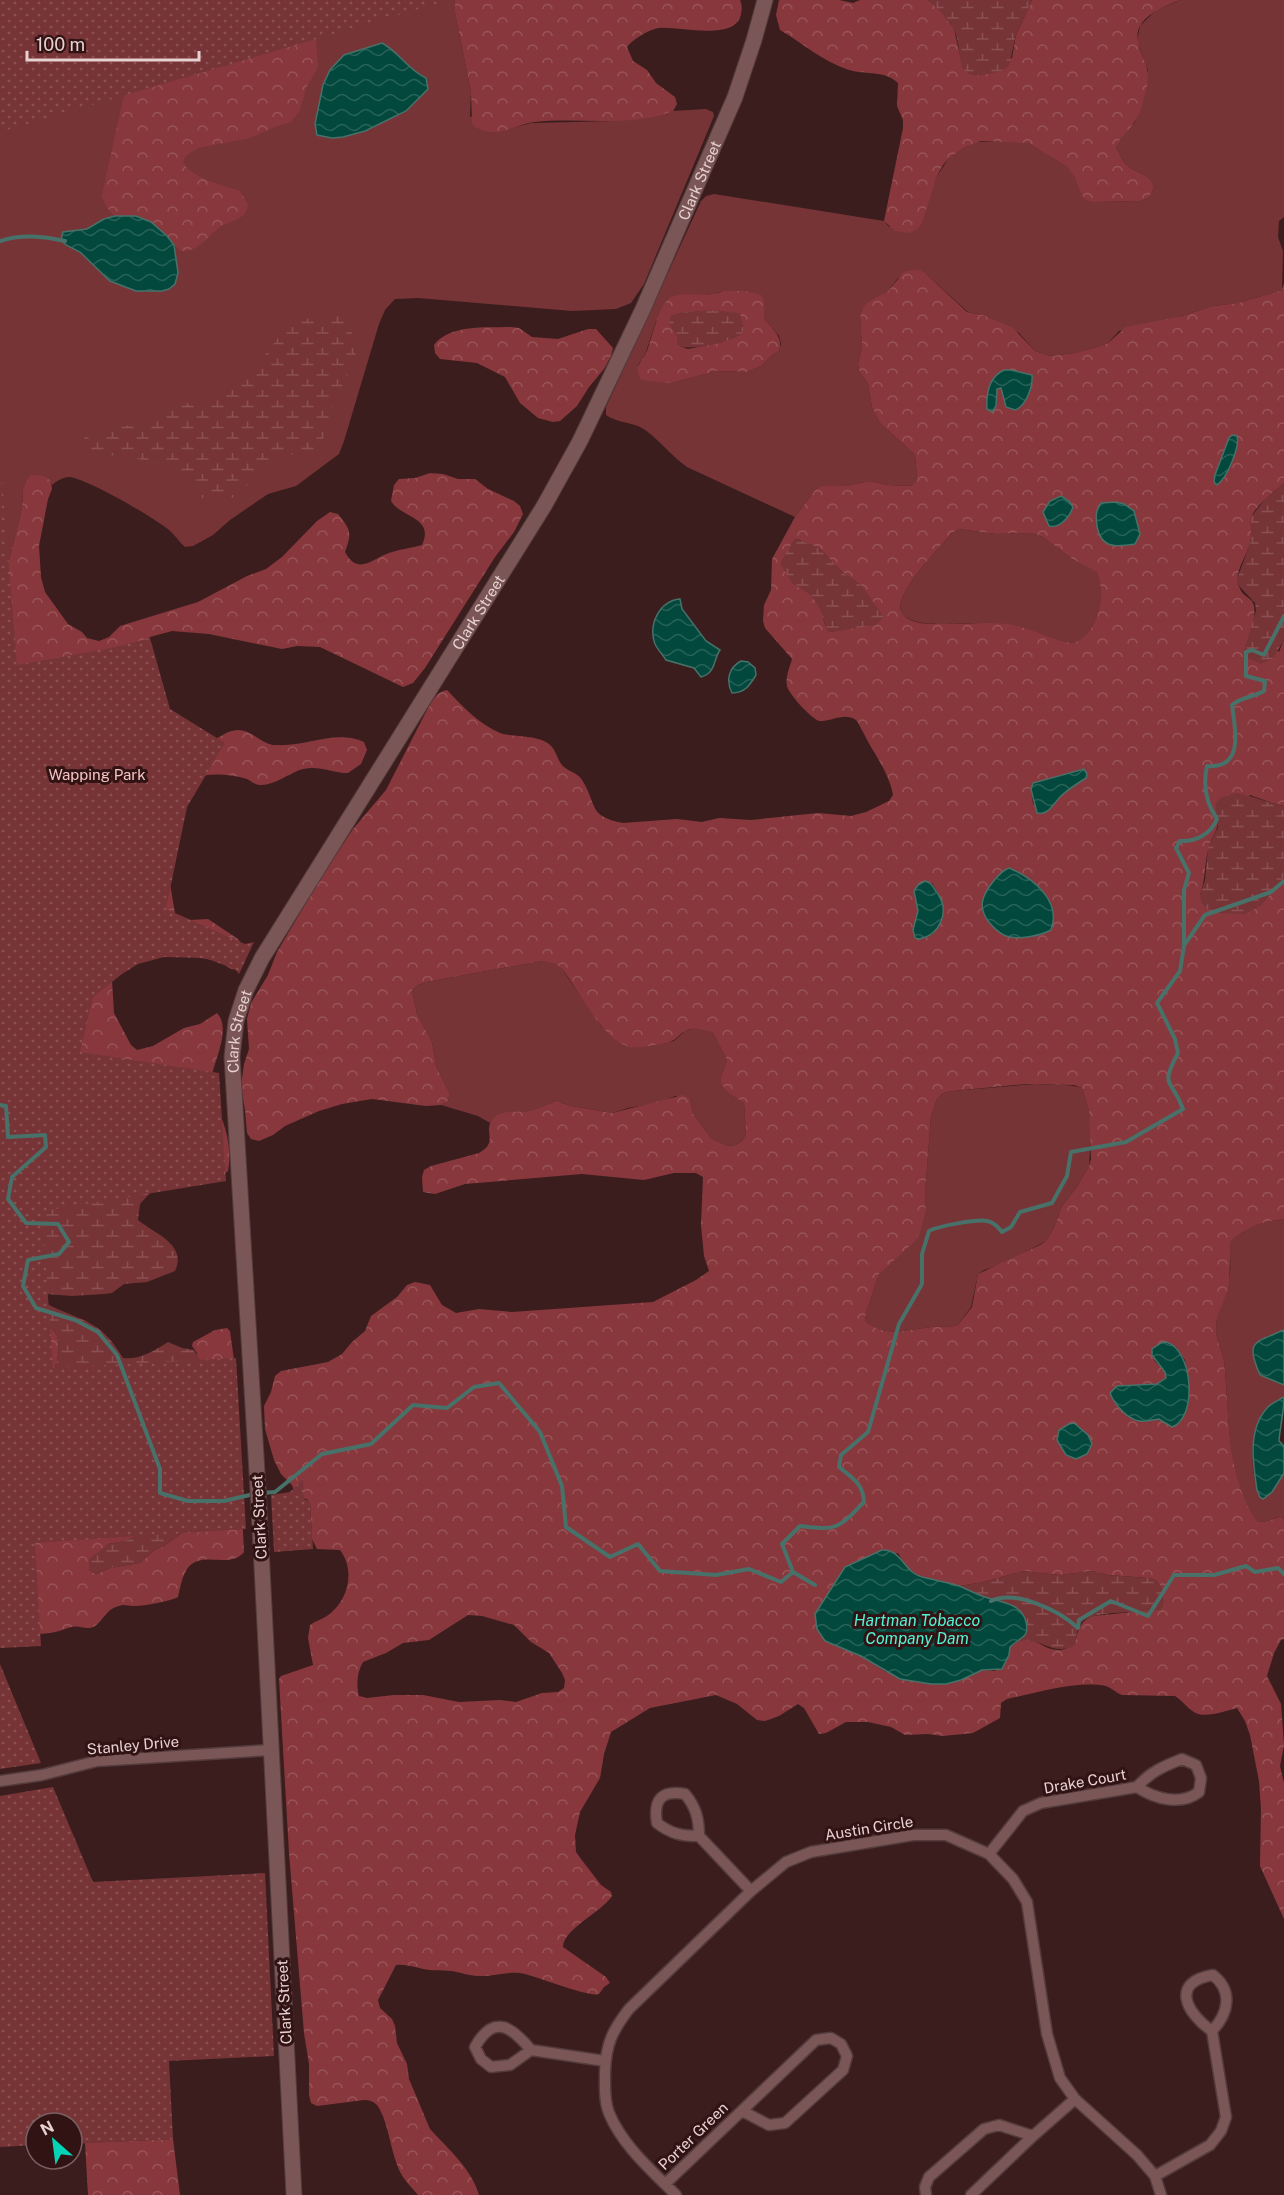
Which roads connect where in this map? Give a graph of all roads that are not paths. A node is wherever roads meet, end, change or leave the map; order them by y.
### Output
1 (765, 0) edge
2 (271, 1750) junction
3 (0, 1781) edge
4 (1137, 1787) junction
5 (699, 1836) junction
6 (989, 1854) junction
7 (751, 1891) junction
8 (1212, 2031) junction
9 (531, 2050) junction
10 (605, 2061) junction
11 (1075, 2099) junction
12 (742, 2111) junction
13 (1033, 2136) junction
14 (1155, 2176) junction
15 (665, 2184) junction
16 (294, 2195) edge
17 (676, 2195) edge
18 (926, 2195) edge
19 (971, 2195) edge
20 (1161, 2195) edge

1 - 2 main road, Clark Street
2 - 3 street, Stanley Drive
2 - 16 main road, Clark Street
4 - 4 street, Drake Court
4 - 6 street, Drake Court
5 - 5 street
5 - 7 street
6 - 7 street, Austin Circle
6 - 11 street, Austin Circle
7 - 10 street, Austin Circle
8 - 8 street
8 - 14 street
9 - 9 street
9 - 10 street
10 - 15 street, Austin Circle
11 - 13 street
11 - 14 street, Austin Circle
12 - 12 street, Porter Green
12 - 15 street, Porter Green
13 - 18 street
13 - 19 street
14 - 20 street, Austin Circle
15 - 17 street, Austin Circle

